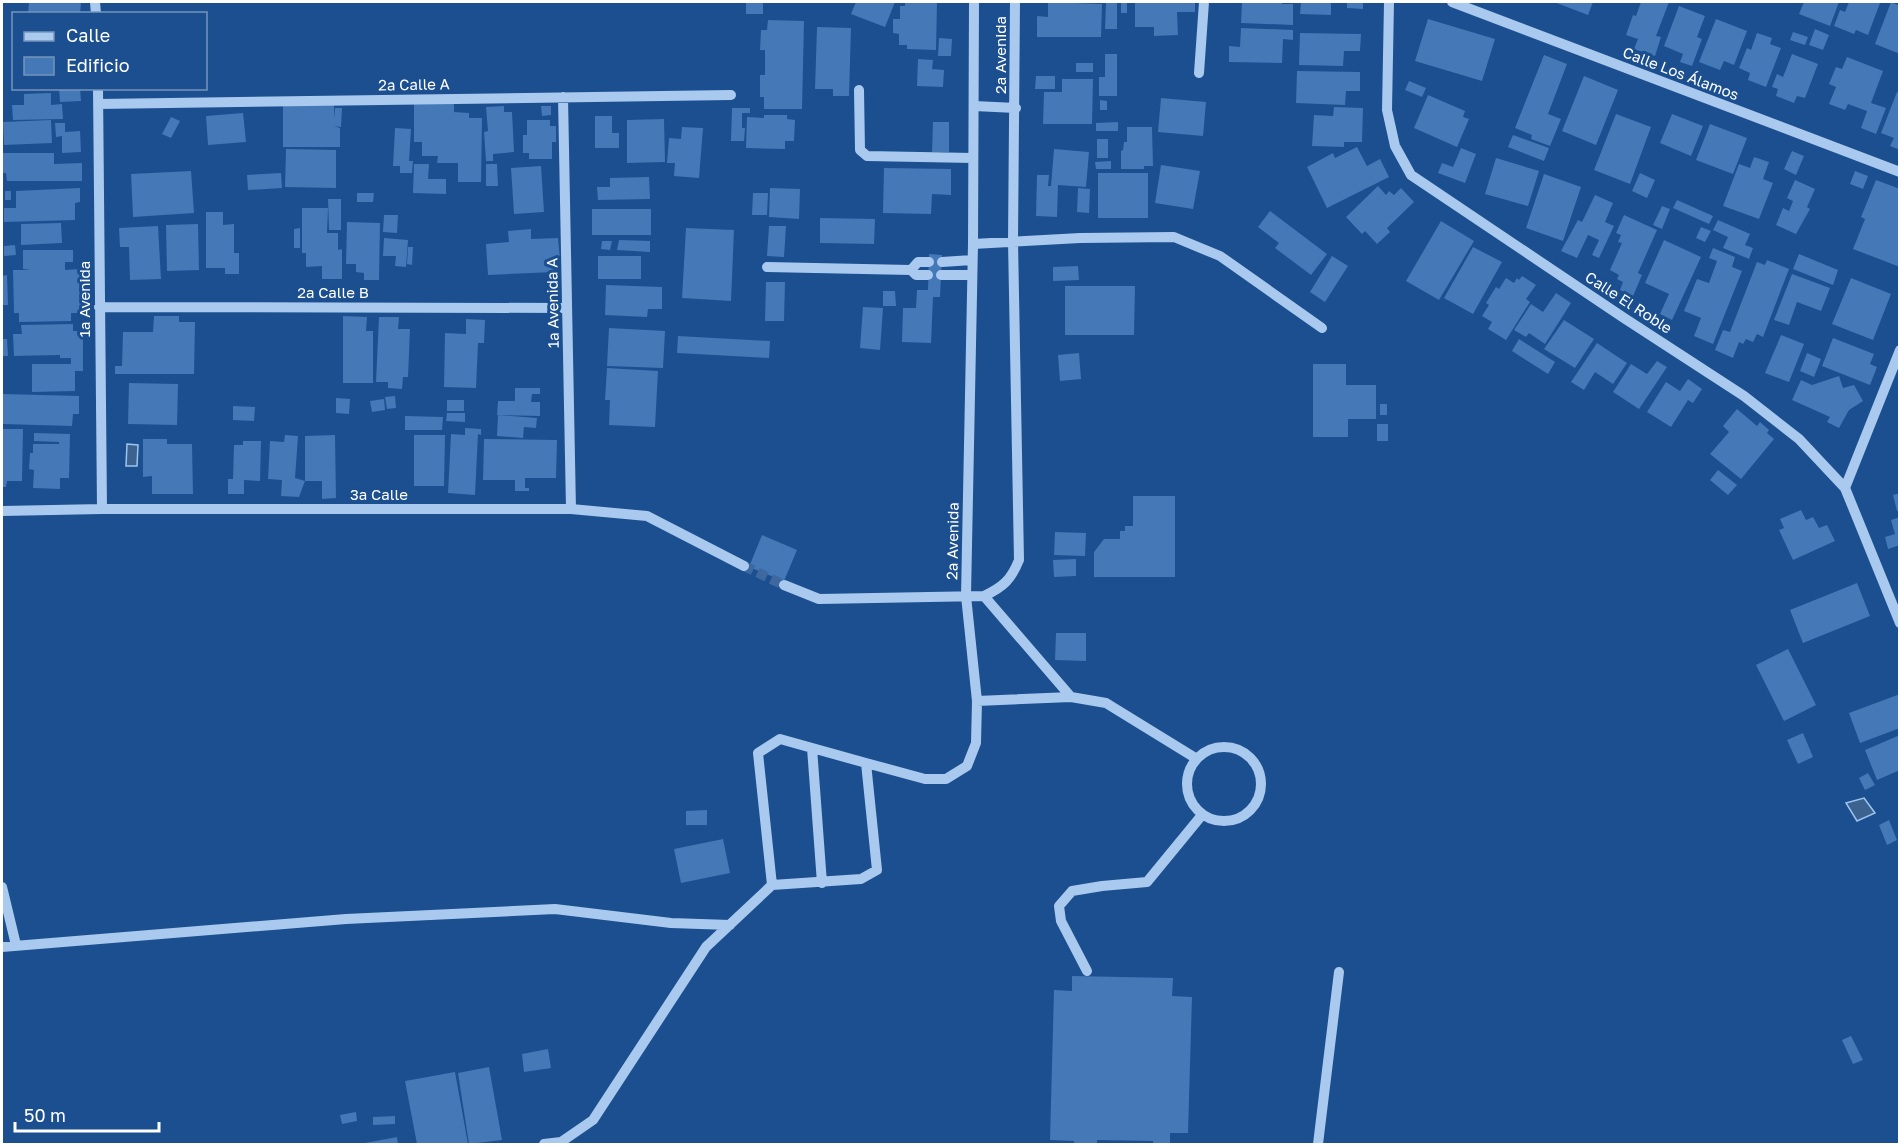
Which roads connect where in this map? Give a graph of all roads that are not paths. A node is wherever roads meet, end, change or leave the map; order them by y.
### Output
1 (974, 2) edge
2 (1015, 2) edge
3 (1204, 2) edge
4 (1389, 2) edge
5 (1452, 2) edge
6 (1199, 73) dead end
7 (98, 90) edge
8 (859, 90) dead end
9 (731, 95) dead end
10 (564, 97) junction
11 (98, 104) junction
12 (974, 106) junction
13 (1016, 108) junction
14 (973, 158) junction
15 (1899, 172) edge
16 (1013, 241) junction
17 (973, 244) junction
18 (972, 260) junction
19 (929, 262) dead end
20 (942, 262) dead end
21 (767, 267) dead end
22 (911, 270) junction
23 (928, 275) dead end
24 (941, 275) dead end
25 (972, 275) junction
26 (99, 307) junction
27 (567, 308) junction
28 (1322, 328) dead end
29 (1899, 350) edge
30 (1845, 488) junction
31 (102, 508) junction
32 (571, 509) junction
33 (2, 511) edge
34 (744, 566) tunnel mouth
35 (784, 585) tunnel mouth
36 (966, 596) junction
37 (984, 596) junction
38 (1899, 623) edge
39 (1071, 697) junction
40 (977, 701) junction
41 (812, 748) junction
42 (1197, 759) junction
43 (866, 763) junction
44 (1202, 815) junction
45 (822, 883) junction
46 (772, 885) junction
47 (2, 887) edge
48 (730, 925) junction
49 (16, 945) junction
50 (2, 947) edge
51 (1087, 971) dead end
52 (1339, 972) dead end
53 (561, 1143) edge
54 (544, 1144) edge
55 (1318, 1144) edge

1 - 12 street, 2a Avenida
2 - 13 street, 2a Avenida
3 - 6 street
4 - 30 street, Calle El Roble
5 - 15 street, Calle Los Álamos
7 - 11 street, 1a Avenida
8 - 14 street
9 - 10 street, 2a Calle A
10 - 11 street, 2a Calle A
10 - 27 street, 1a Avenida A
11 - 26 street, 1a Avenida
12 - 13 street
12 - 14 street, 2a Avenida
13 - 16 street, 2a Avenida
14 - 17 street, 2a Avenida
16 - 17 street
16 - 28 street
16 - 37 street, 2a Avenida
17 - 18 street, 2a Avenida
18 - 20 street
18 - 25 street, 2a Avenida
19 - 22 street
21 - 22 street
22 - 23 street
24 - 25 street
25 - 36 street, 2a Avenida
26 - 27 street, 2a Calle B
26 - 31 street, 1a Avenida
27 - 32 street, 1a Avenida A
29 - 30 street
30 - 38 street, Calle El Roble
31 - 32 street, 3a Calle
31 - 33 street, 3a Calle
32 - 34 street, 3a Calle
35 - 36 street
36 - 37 street, 2a Avenida
36 - 40 street
37 - 39 street
39 - 40 street
39 - 42 street
40 - 43 street
41 - 43 street
41 - 45 street
41 - 46 street
42 - 44 street
42 - 44 street
43 - 45 street
44 - 51 street
45 - 46 street
46 - 48 street
47 - 49 street
48 - 49 street
48 - 53 street
49 - 50 street
52 - 55 street
53 - 54 street

